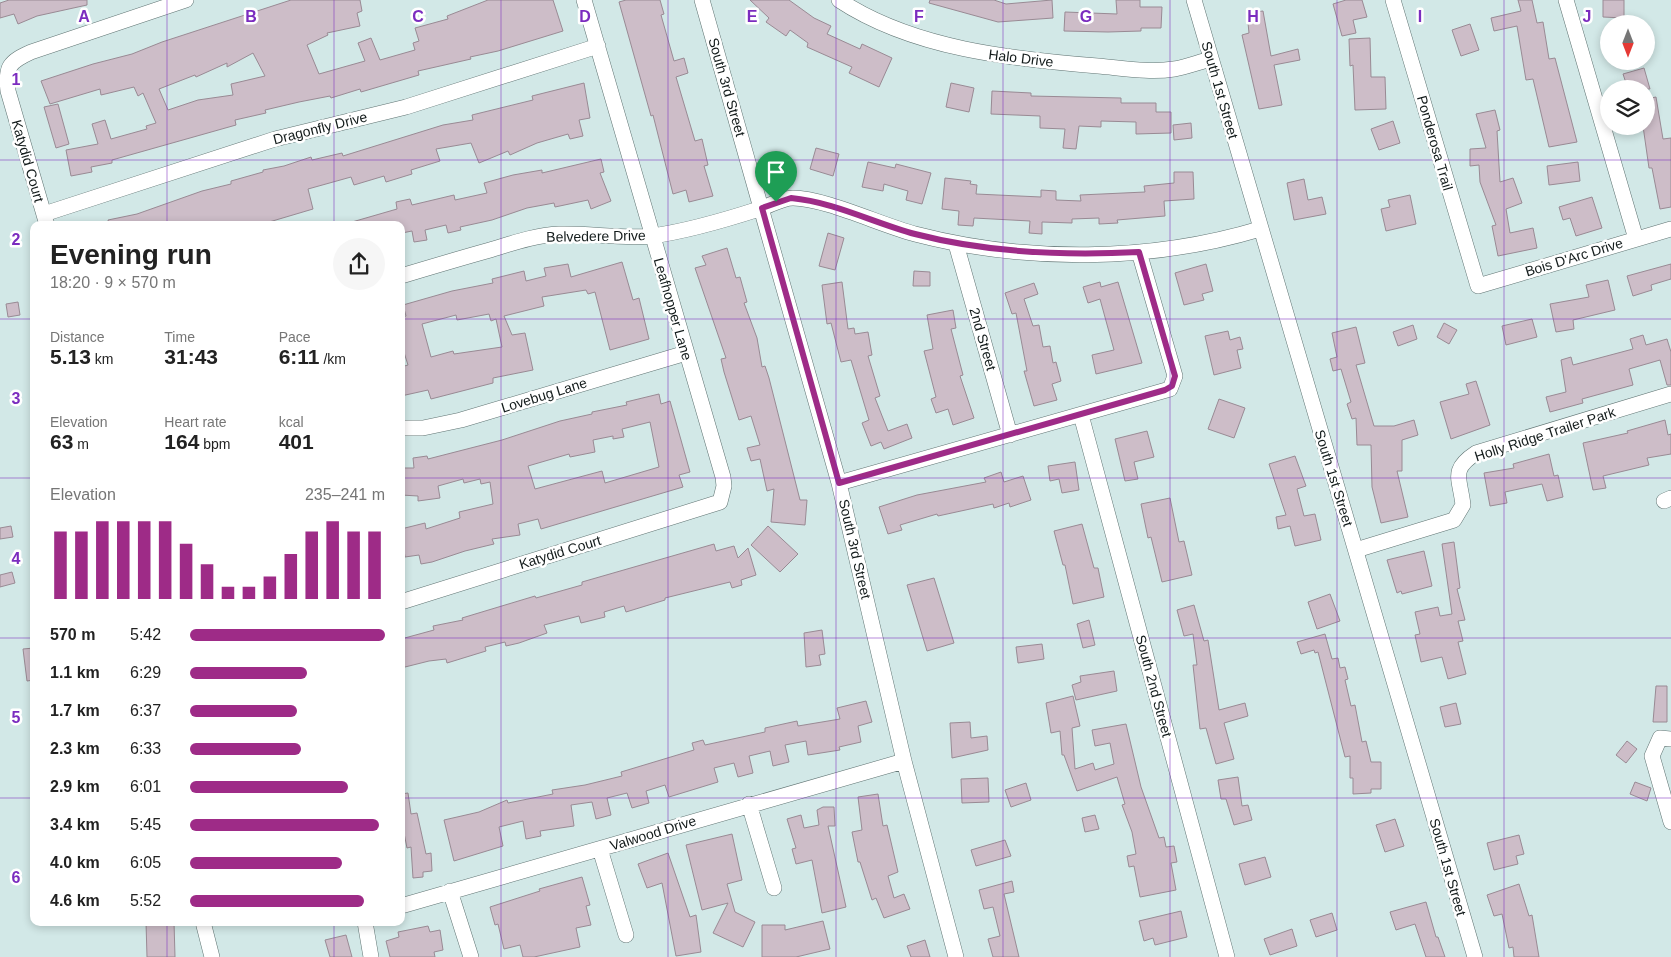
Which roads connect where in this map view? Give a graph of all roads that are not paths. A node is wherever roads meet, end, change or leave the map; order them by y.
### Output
1 (584, 0) edge
2 (702, 0) edge
3 (840, 0) edge
4 (1194, 0) edge
5 (1393, 0) edge
6 (1566, 0) edge
7 (177, 1) edge
8 (156, 4) edge
9 (598, 46) junction
10 (1211, 59) junction
11 (762, 208) junction
12 (46, 220) edge
13 (1260, 228) junction
14 (1671, 229) edge
15 (652, 236) junction
16 (1636, 239) junction
17 (956, 244) junction
18 (1139, 252) junction
19 (405, 275) edge
20 (1478, 286) joint
21 (686, 353) junction
22 (1671, 394) edge
23 (1081, 414) junction
24 (405, 428) edge
25 (1010, 435) junction
26 (839, 483) junction
27 (720, 502) joint
28 (1356, 550) junction
29 (405, 601) edge
30 (1671, 739) edge
31 (904, 761) junction
32 (749, 804) junction
33 (1671, 822) edge
34 (600, 849) junction
35 (774, 888) dead end
36 (450, 891) junction
37 (405, 905) edge
38 (204, 926) edge
39 (366, 926) edge
40 (626, 935) dead end
41 (212, 957) edge
42 (371, 957) edge
43 (472, 957) edge
44 (956, 957) edge
45 (1226, 957) edge
46 (1475, 957) edge

1 - 9 street, Leafhopper Lane
2 - 11 street, South 3rd Street
3 - 10 street, Halo Drive
4 - 10 street, South 1st Street
5 - 20 street, Ponderosa Trail
6 - 16 street
7 - 8 street
8 - 12 street, Katydid Court
9 - 12 street, Dragonfly Drive
9 - 15 street, Leafhopper Lane
10 - 13 street, South 1st Street
11 - 15 street, Belvedere Drive
11 - 17 street, Belvedere Drive
11 - 26 street, South 3rd Street
13 - 18 street, Belvedere Drive
13 - 28 street, South 1st Street
14 - 16 street, Bois D'Arc Drive
15 - 19 street, Belvedere Drive
15 - 21 street, Leafhopper Lane
16 - 20 street, Bois D'Arc Drive
17 - 18 street, Belvedere Drive
17 - 25 street, 2nd Street
18 - 23 street
21 - 24 street, Lovebug Lane
21 - 27 street, Leafhopper Lane
22 - 28 street, Holly Ridge Trailer Park
23 - 25 street
23 - 45 street, South 2nd Street
25 - 26 street
26 - 31 street, South 3rd Street
27 - 29 street, Katydid Court
28 - 46 street, South 1st Street
30 - 33 street
31 - 32 street, Valwood Drive
31 - 44 street, South 3rd Street
32 - 34 street, Valwood Drive
32 - 35 street
34 - 36 street, Valwood Drive
34 - 40 street
36 - 37 street, Valwood Drive
36 - 43 street
38 - 41 street
39 - 42 street

